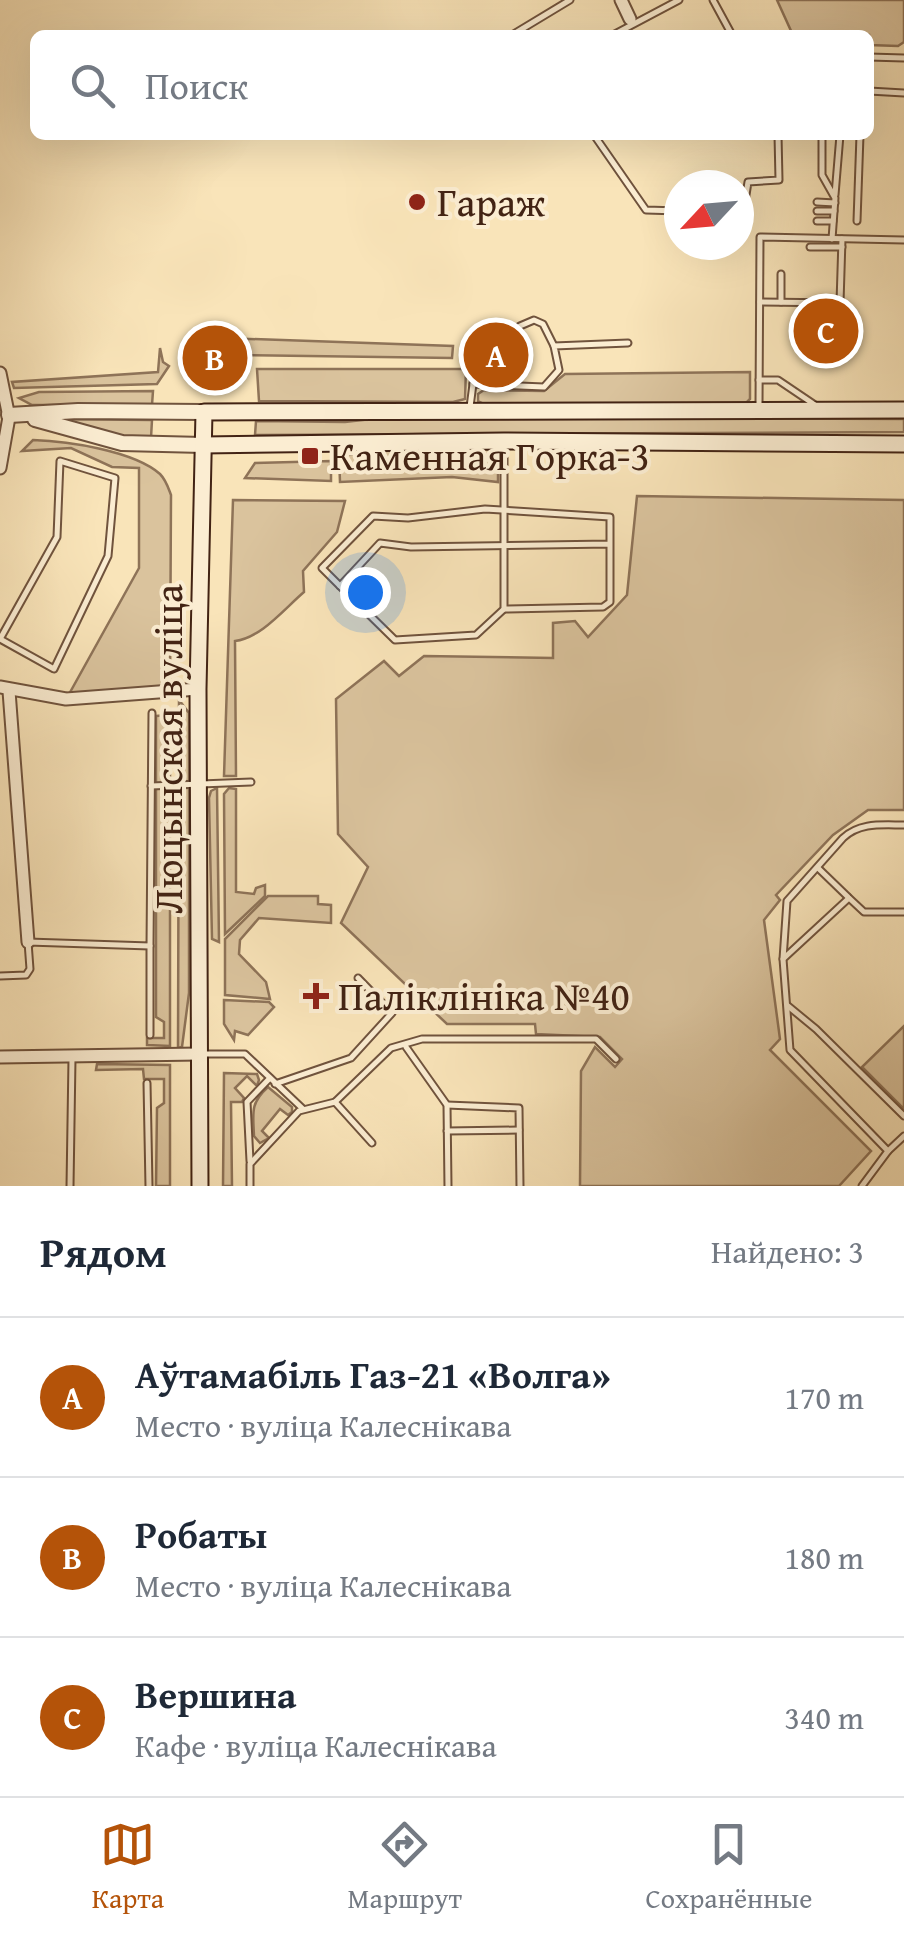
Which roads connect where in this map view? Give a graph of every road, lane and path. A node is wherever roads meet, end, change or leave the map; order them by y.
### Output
1 (570, 0) edge
2 (621, 0) edge
3 (679, 0) edge
4 (713, 0) edge
5 (632, 21) junction
6 (520, 30) edge
7 (620, 30) edge
8 (729, 30) edge
9 (874, 57) edge
10 (904, 58) edge
11 (874, 91) edge
12 (904, 93) edge
13 (597, 140) edge
14 (778, 140) edge
15 (822, 140) edge
16 (840, 140) edge
17 (860, 140) edge
18 (754, 182) edge
19 (835, 200) junction
20 (817, 202) dead end
21 (664, 211) edge
22 (817, 211) dead end
23 (834, 211) junction
24 (857, 220) dead end
25 (833, 221) junction
26 (817, 222) dead end
27 (832, 238) junction
28 (842, 239) junction
29 (904, 240) edge
30 (810, 247) dead end
31 (842, 248) junction
32 (781, 274) dead end
33 (760, 302) junction
34 (781, 302) junction
35 (628, 344) dead end
36 (554, 346) junction
37 (0, 373) edge
38 (759, 380) junction
39 (473, 384) junction
40 (820, 409) junction
41 (470, 410) junction
42 (756, 410) junction
43 (904, 410) edge
44 (204, 412) junction
45 (14, 415) junction
46 (504, 441) junction
47 (904, 444) edge
48 (203, 445) junction
49 (0, 468) edge
50 (504, 510) junction
51 (610, 544) junction
52 (504, 545) junction
53 (340, 586) junction
54 (504, 609) junction
55 (0, 639) edge
56 (5, 689) edge
57 (198, 690) junction
58 (152, 713) dead end
59 (251, 782) dead end
60 (199, 784) junction
61 (151, 786) junction
62 (904, 825) edge
63 (818, 868) junction
64 (849, 898) junction
65 (904, 912) edge
66 (28, 942) junction
67 (150, 946) junction
68 (783, 959) junction
69 (0, 976) edge
70 (358, 978) dead end
71 (788, 1006) junction
72 (150, 1035) dead end
73 (406, 1046) junction
74 (199, 1054) junction
75 (0, 1056) edge
76 (72, 1057) junction
77 (616, 1059) dead end
78 (272, 1081) junction
79 (147, 1083) dead end
80 (334, 1102) junction
81 (447, 1105) junction
82 (302, 1109) junction
83 (904, 1116) edge
84 (519, 1130) junction
85 (447, 1131) junction
86 (904, 1136) edge
87 (372, 1144) dead end
88 (888, 1151) junction
89 (250, 1164) junction
90 (70, 1186) edge
91 (148, 1186) edge
92 (200, 1186) edge
93 (250, 1186) edge
94 (448, 1186) edge
95 (520, 1186) edge
96 (862, 1186) edge

1 - 6 lane
2 - 5 street
3 - 5 lane
4 - 8 lane
5 - 7 lane
9 - 10 lane
11 - 12 lane
13 - 21 lane
14 - 18 lane
15 - 19 lane
16 - 19 lane
17 - 24 lane
19 - 20 lane
19 - 23 lane
22 - 23 lane
23 - 25 lane
25 - 26 lane
25 - 27 lane
27 - 28 lane
27 - 33 lane
28 - 29 lane
28 - 31 lane
30 - 31 lane
31 - 34 lane
32 - 34 lane
33 - 34 lane
33 - 38 lane
35 - 36 lane
36 - 39 lane
36 - 39 lane
37 - 45 street
38 - 40 lane
38 - 42 lane
39 - 41 lane
40 - 42 main road
40 - 43 main road
41 - 42 main road
41 - 44 main road
44 - 45 street
44 - 48 main road, Люцынская вуліца
45 - 48 street
45 - 49 street
46 - 47 main road
46 - 48 main road
46 - 50 lane
48 - 57 main road, Люцынская вуліца
50 - 51 lane
50 - 52 lane
50 - 53 lane
51 - 52 lane
51 - 54 lane
52 - 53 lane
52 - 54 lane
53 - 54 lane
55 - 55 lane
56 - 57 street
56 - 66 street
57 - 60 main road, Люцынская вуліца
58 - 61 lane
59 - 60 lane
60 - 61 lane
60 - 74 main road, Люцынская вуліца
61 - 67 lane
62 - 63 lane
63 - 64 lane
63 - 68 lane
64 - 65 lane
64 - 68 lane
66 - 67 lane
66 - 69 lane
67 - 72 lane
68 - 71 lane
70 - 78 lane
71 - 83 lane
71 - 88 lane
73 - 77 lane
73 - 80 lane
73 - 81 lane
74 - 76 street
74 - 78 lane
74 - 92 main road, Люцынская вуліца
75 - 76 street
76 - 90 lane
78 - 82 lane
78 - 89 lane
79 - 91 lane
80 - 82 lane
80 - 87 lane
81 - 84 lane
81 - 85 lane
82 - 89 lane
84 - 85 lane
84 - 95 lane
85 - 94 lane
86 - 88 lane
88 - 96 lane
89 - 93 lane

